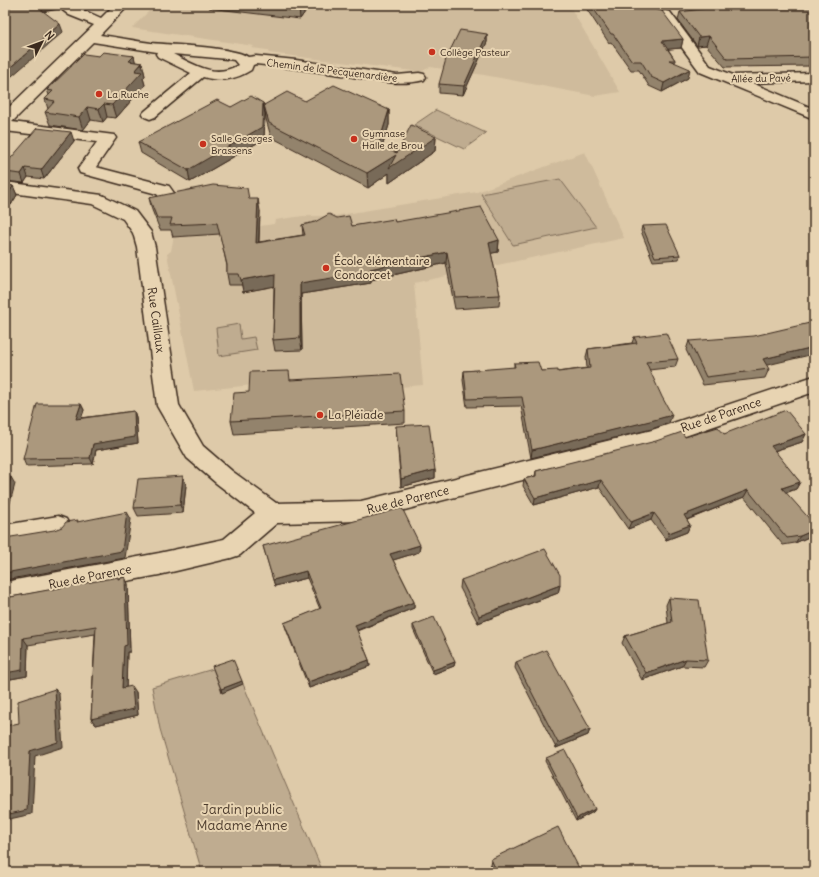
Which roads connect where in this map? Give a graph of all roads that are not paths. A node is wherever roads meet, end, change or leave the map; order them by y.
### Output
1 (63, 5) edge
2 (122, 5) edge
3 (683, 15) edge
4 (102, 24) junction
5 (89, 37) junction
6 (149, 47) junction
7 (245, 62) junction
8 (201, 72) junction
9 (419, 77) dead end
10 (814, 77) edge
11 (726, 79) junction
12 (150, 114) dead end
13 (814, 114) edge
14 (5, 120) edge
15 (5, 126) edge
16 (5, 187) edge
17 (170, 200) edge
18 (814, 384) edge
19 (272, 513) junction
20 (58, 526) dead end
21 (5, 535) edge
22 (5, 593) edge

1 - 4 street
2 - 4 street
3 - 11 street, Allée du Pavé
4 - 5 street
5 - 6 street, Chemin de la Pecquenardière
5 - 14 street
6 - 7 street, Chemin de la Pecquenardière
6 - 8 street, Chemin de la Pecquenardière
7 - 8 street, Chemin de la Pecquenardière
7 - 9 street, Chemin de la Pecquenardière
8 - 12 street
10 - 11 street, Allée du Pavé
11 - 13 street
15 - 17 street
16 - 19 street, Rue Caillaux
18 - 19 street, Rue de Parence
19 - 22 street, Rue de Parence
20 - 21 street

